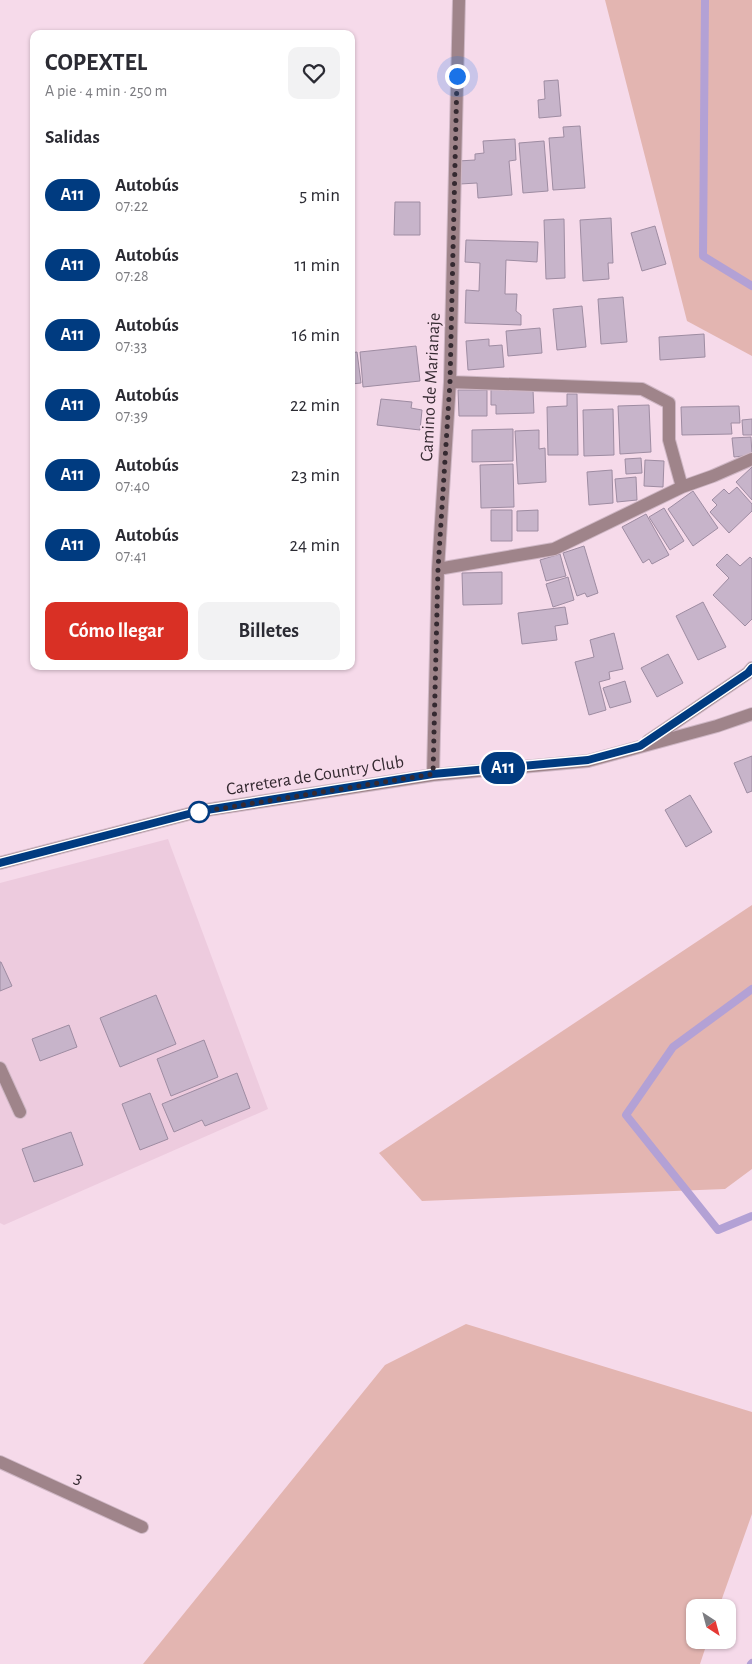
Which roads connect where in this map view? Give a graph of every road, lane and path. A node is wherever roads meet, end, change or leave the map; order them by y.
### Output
1 (459, 0) edge
2 (450, 382) junction
3 (752, 459) edge
4 (682, 487) junction
5 (438, 569) junction
6 (752, 668) edge
7 (752, 714) edge
8 (640, 746) junction
9 (433, 774) junction
10 (0, 863) edge
11 (0, 1068) edge
12 (20, 1112) dead end
13 (0, 1462) edge
14 (142, 1527) dead end

1 - 2 street, Camino de Marianaje
2 - 4 street
2 - 5 street, Camino de Marianaje
3 - 4 street
4 - 5 street
5 - 9 street, Camino de Marianaje
6 - 8 street, Carretera de Country Club
7 - 8 street, Carretera de Country Club
8 - 9 street, Carretera de Country Club
9 - 10 street, Carretera de Country Club
11 - 12 street
13 - 14 street, 3

